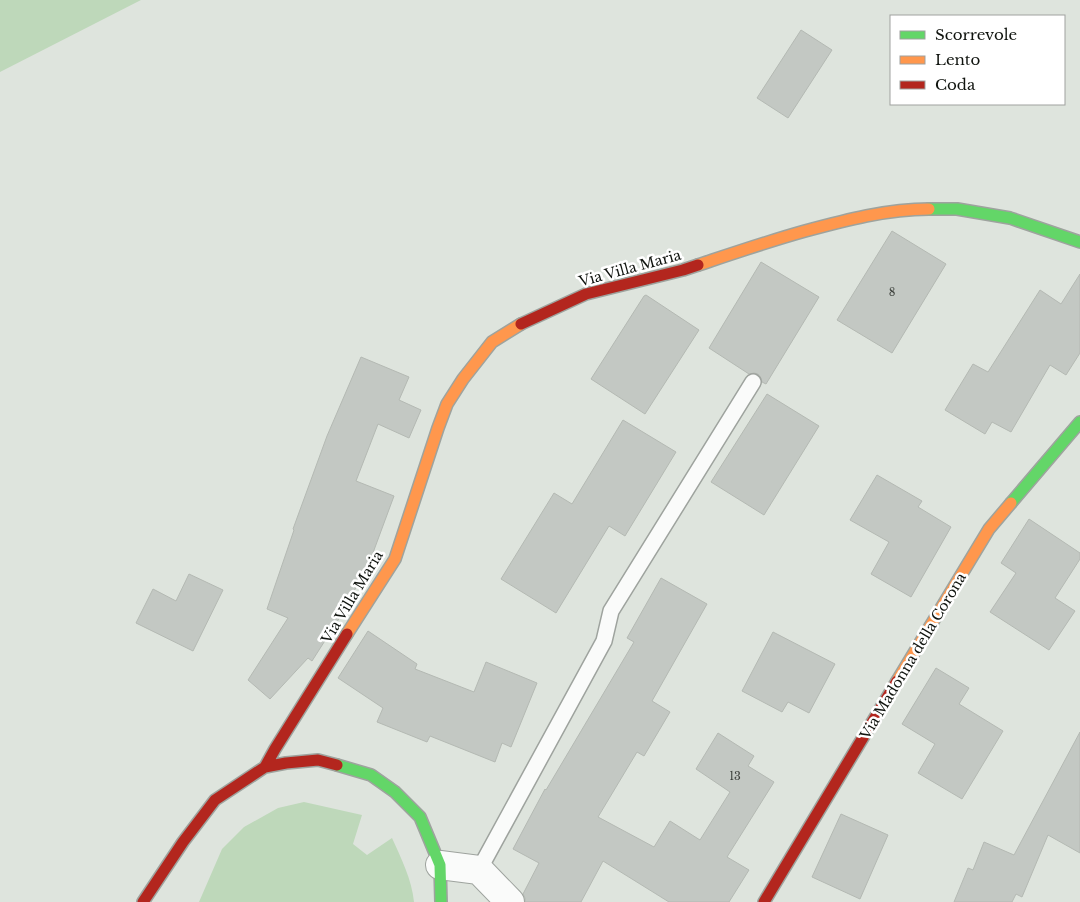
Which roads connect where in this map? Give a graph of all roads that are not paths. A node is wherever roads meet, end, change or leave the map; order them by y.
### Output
1 (1080, 242) edge
2 (752, 382) dead end
3 (1080, 422) edge
4 (265, 767) junction
5 (440, 865) junction
6 (479, 870) junction
7 (143, 902) edge
8 (441, 902) edge
9 (510, 902) edge
10 (764, 902) edge

1 - 4 street, Via Villa Maria
2 - 6 lane
3 - 10 street, Via Madonna della Corona
4 - 5 street
4 - 7 street
5 - 6 street
5 - 8 street
6 - 9 street

